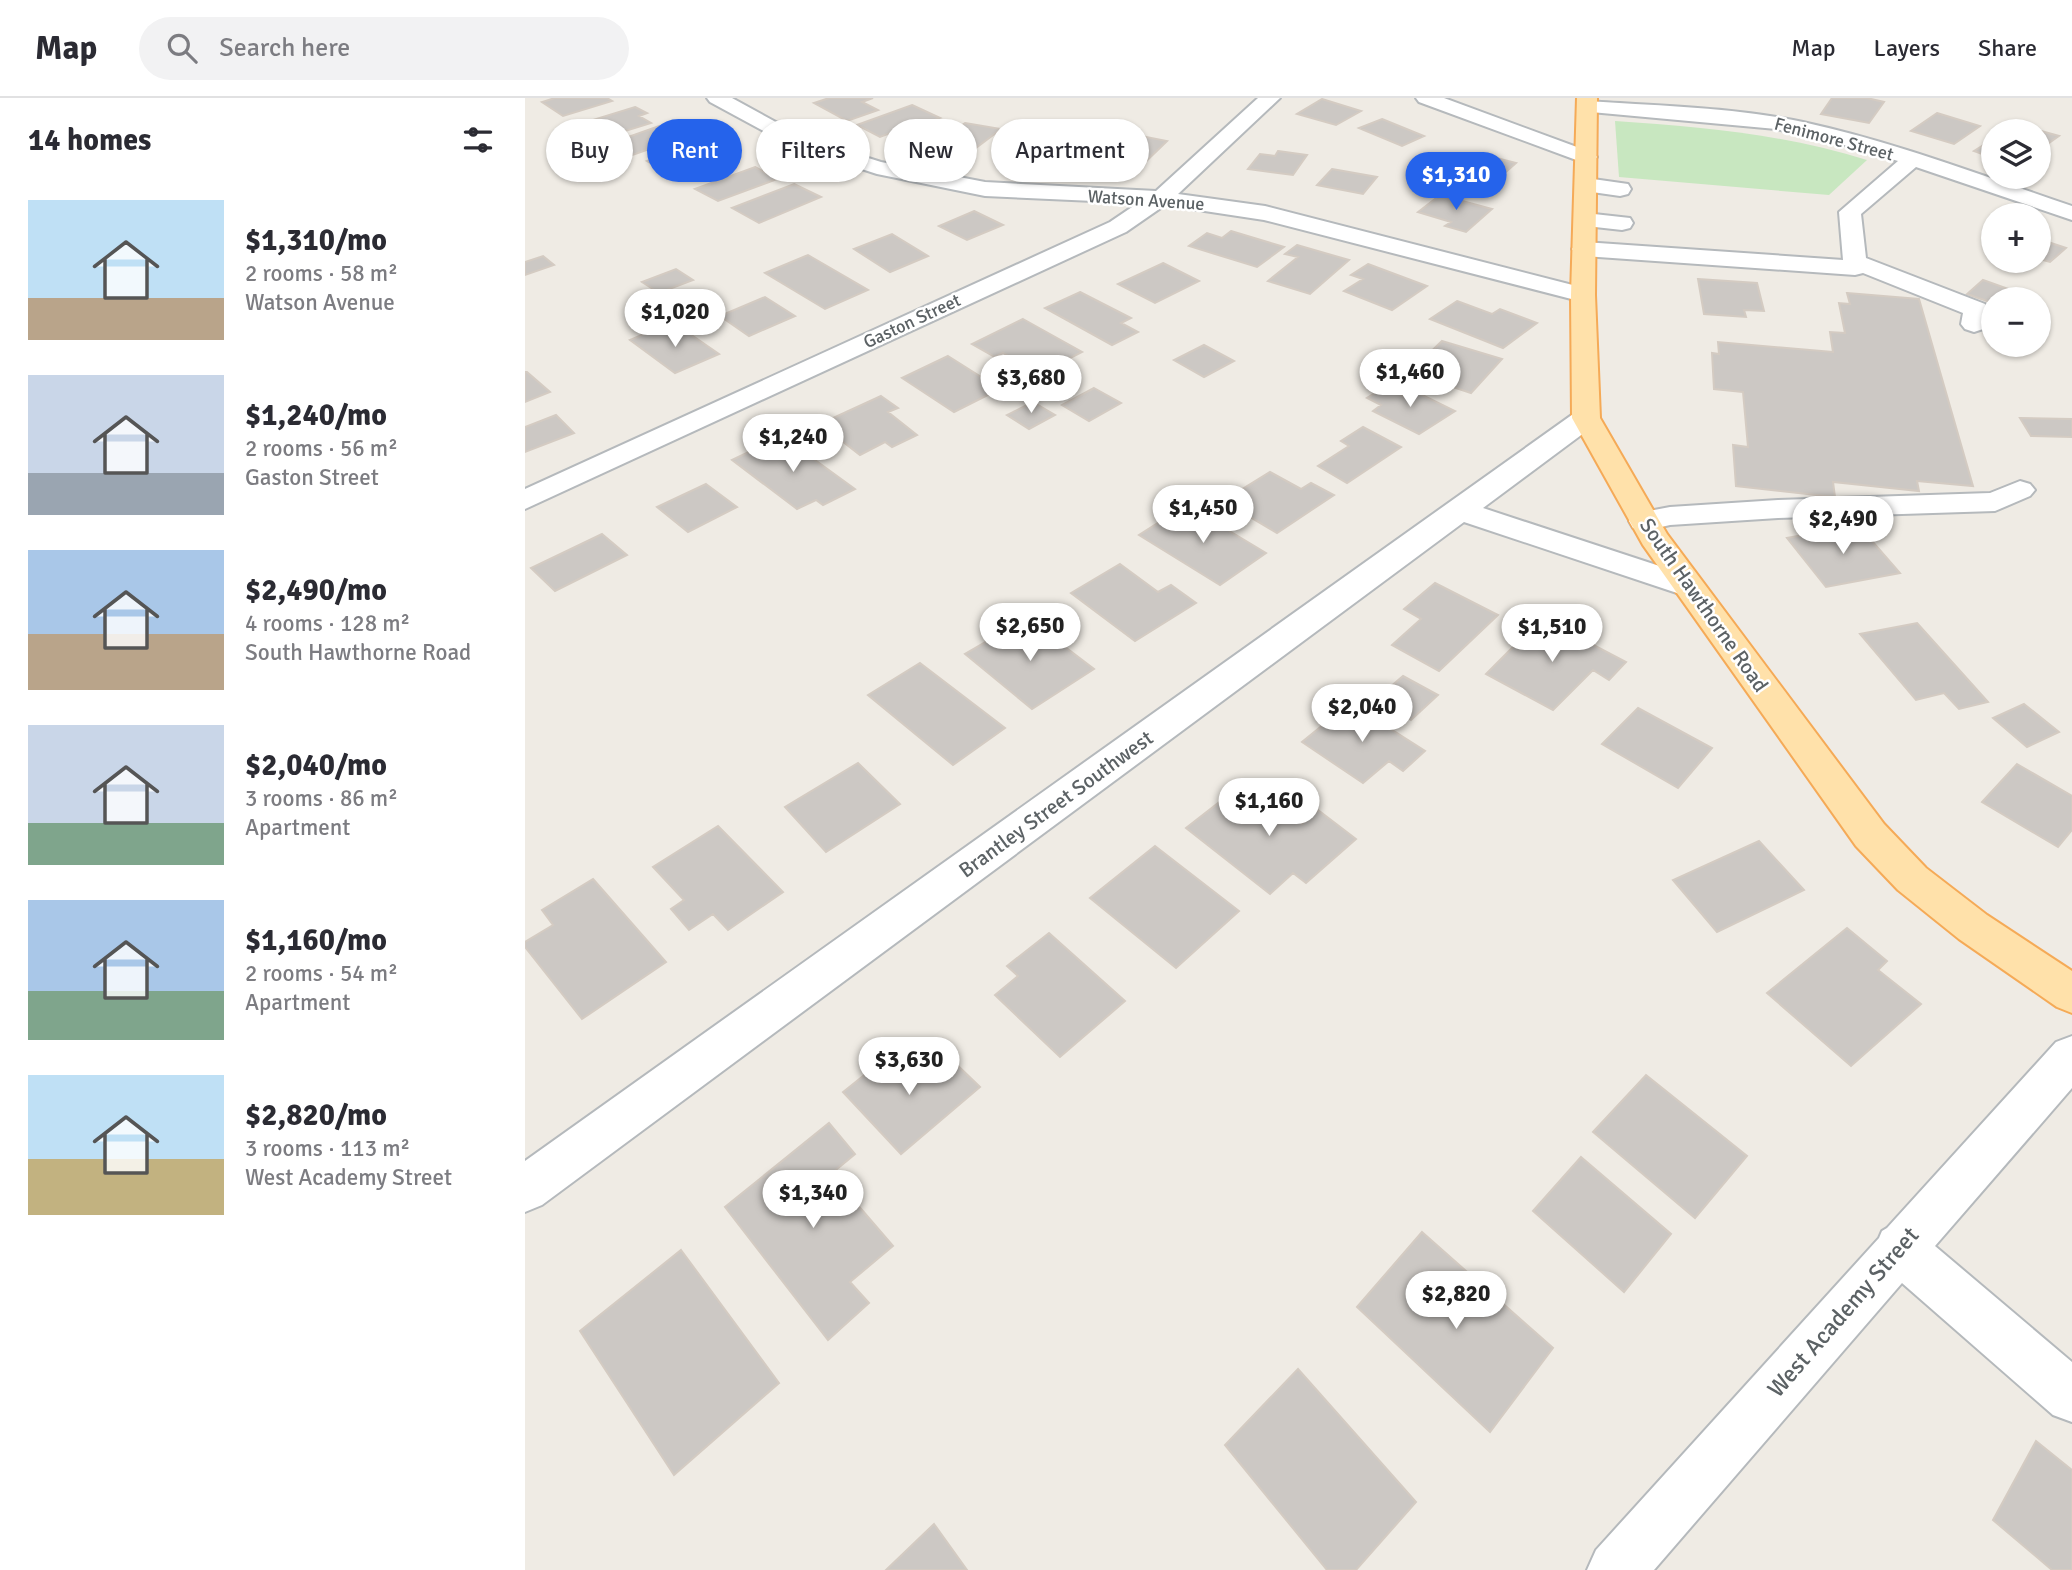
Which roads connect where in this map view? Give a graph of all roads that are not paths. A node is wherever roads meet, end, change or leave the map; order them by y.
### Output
1 (717, 98) edge
2 (1270, 98) edge
3 (1426, 98) edge
4 (1587, 102) edge
5 (1911, 160) junction
6 (1586, 171) junction
7 (1621, 189) dead end
8 (1161, 198) junction
9 (2072, 214) edge
10 (1585, 220) junction
11 (1622, 223) dead end
12 (1584, 249) junction
13 (1855, 265) junction
14 (1583, 295) junction
15 (1974, 324) dead end
16 (1586, 418) junction
17 (2020, 489) dead end
18 (525, 500) edge
19 (1459, 510) junction
20 (1644, 521) junction
21 (1688, 586) junction
22 (2072, 993) edge
23 (2072, 1056) edge
24 (525, 1189) edge
25 (1899, 1248) junction
26 (2072, 1395) edge
27 (1616, 1570) edge

1 - 8 street, Watson Avenue
2 - 8 street, Gaston Street
3 - 6 street
4 - 5 street, Fenimore Street
4 - 6 main road, South Hawthorne Road
5 - 9 street, Fenimore Street
5 - 13 street
6 - 7 street
6 - 10 main road, South Hawthorne Road
8 - 14 street, Watson Avenue
8 - 18 street, Gaston Street
10 - 11 street
10 - 12 main road, South Hawthorne Road
12 - 13 street
12 - 14 main road, South Hawthorne Road
13 - 15 street
14 - 16 main road, South Hawthorne Road
16 - 19 street, Brantley Street Southwest
16 - 20 main road, South Hawthorne Road
17 - 20 street
19 - 21 street
19 - 24 street, Brantley Street Southwest
20 - 21 main road, South Hawthorne Road
21 - 22 main road, South Hawthorne Road
23 - 25 street, West Academy Street
25 - 26 street
25 - 27 street, West Academy Street

